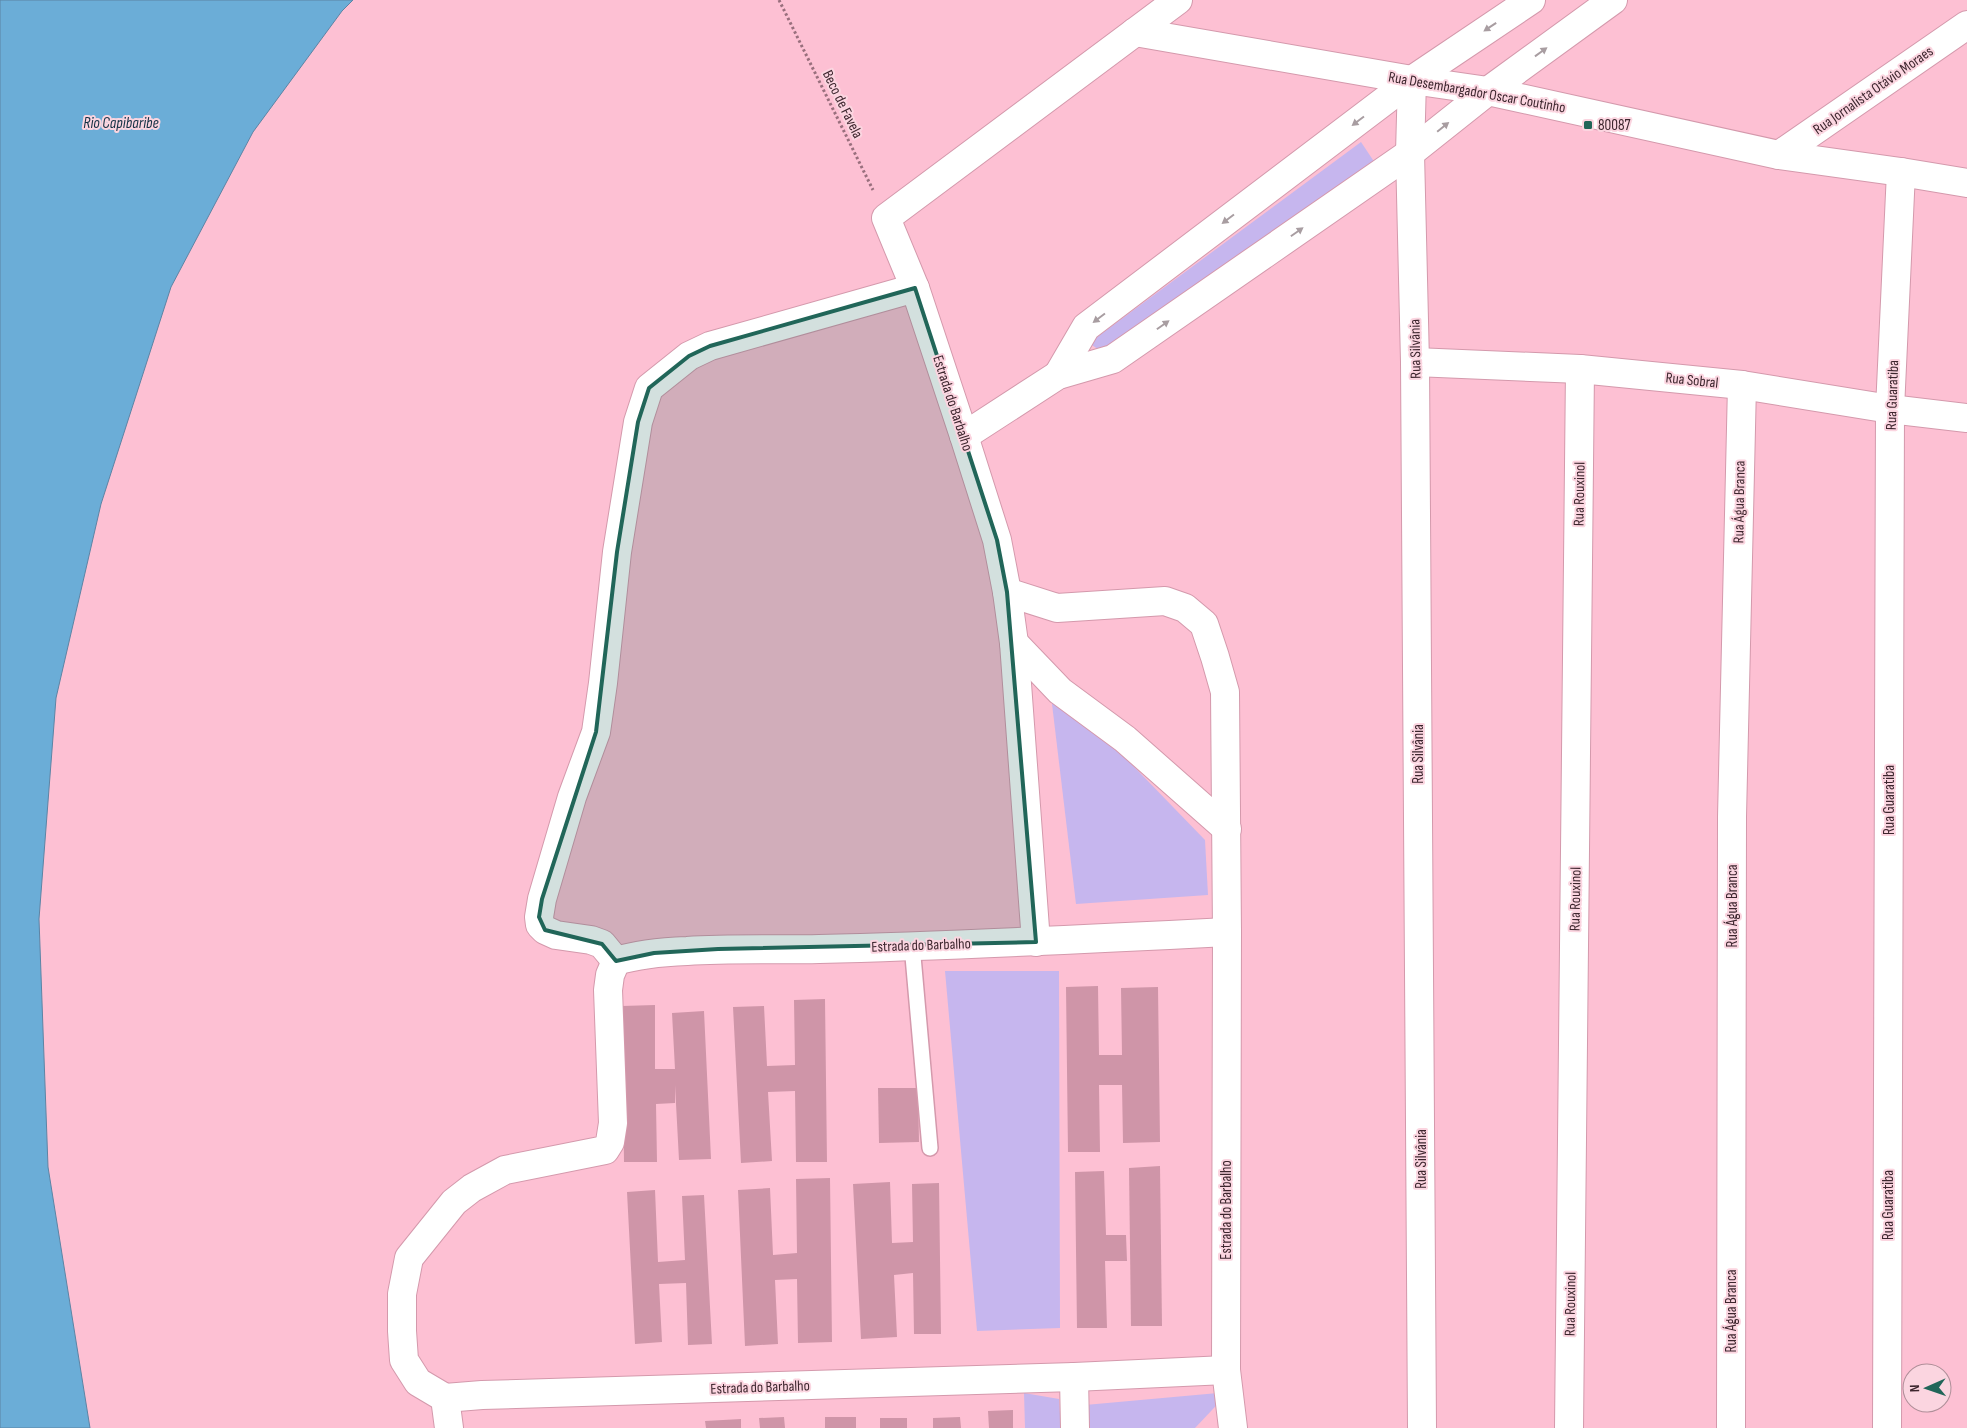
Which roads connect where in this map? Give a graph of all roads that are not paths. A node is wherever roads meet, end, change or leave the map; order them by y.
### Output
1 (1178, 0) edge
2 (1531, 0) edge
3 (1613, 0) edge
4 (1967, 25) edge
5 (1135, 32) junction
6 (1412, 80) junction
7 (1488, 91) junction
8 (1410, 153) junction
9 (1779, 155) junction
10 (1901, 172) junction
11 (1967, 183) edge
12 (915, 288) junction
13 (1416, 362) junction
14 (1580, 369) junction
15 (1058, 375) junction
16 (1742, 385) junction
17 (1890, 409) junction
18 (1967, 418) edge
19 (964, 436) junction
20 (1007, 592) junction
21 (1014, 643) junction
22 (1227, 829) junction
23 (1228, 932) junction
24 (1036, 942) junction
25 (912, 945) junction
26 (616, 961) junction
27 (930, 1148) dead end
28 (1226, 1370) junction
29 (1074, 1377) junction
30 (445, 1398) junction
31 (449, 1428) edge
32 (1075, 1428) edge
33 (1233, 1428) edge
34 (1422, 1428) edge
35 (1569, 1428) edge
36 (1731, 1428) edge
37 (1887, 1428) edge

1 - 5 street
2 -> 6 street
7 -> 3 street
4 - 9 street, Rua Jornalista Otávio Moraes
5 - 6 street, Rua Desembargador Oscar Coutinho
5 - 12 street, Estrada do Barbalho
6 - 7 street, Rua Desembargador Oscar Coutinho
6 - 8 street, Rua Silvânia
6 -> 15 street
8 -> 7 street
7 - 9 street, Rua Desembargador Oscar Coutinho
8 - 13 street, Rua Silvânia
15 -> 8 street
9 - 10 street, Rua Desembargador Oscar Coutinho
10 - 11 street, Rua Desembargador Oscar Coutinho
10 - 17 street, Rua Guaratiba
12 - 19 street, Estrada do Barbalho
12 - 26 street
13 - 14 street, Rua Sobral
13 - 34 street, Rua Silvânia
14 - 16 street, Rua Sobral
14 - 35 street, Rua Rouxinol
15 - 19 street
16 - 17 street, Rua Sobral
16 - 36 street, Rua Água Branca
17 - 18 street, Rua Sobral
17 - 37 street, Rua Guaratiba
19 - 20 street, Estrada do Barbalho
20 - 21 street, Estrada do Barbalho
20 - 22 street, Estrada do Barbalho
21 - 22 street
21 - 24 street, Estrada do Barbalho
22 - 23 street, Estrada do Barbalho
23 - 24 street, Estrada do Barbalho
23 - 28 street, Estrada do Barbalho
24 - 25 street, Estrada do Barbalho
25 - 26 street, Estrada do Barbalho
25 - 27 lane
26 - 30 street
28 - 29 street, Estrada do Barbalho
28 - 33 street, Estrada do Barbalho
29 - 30 street, Estrada do Barbalho
29 - 32 street
30 - 31 street

